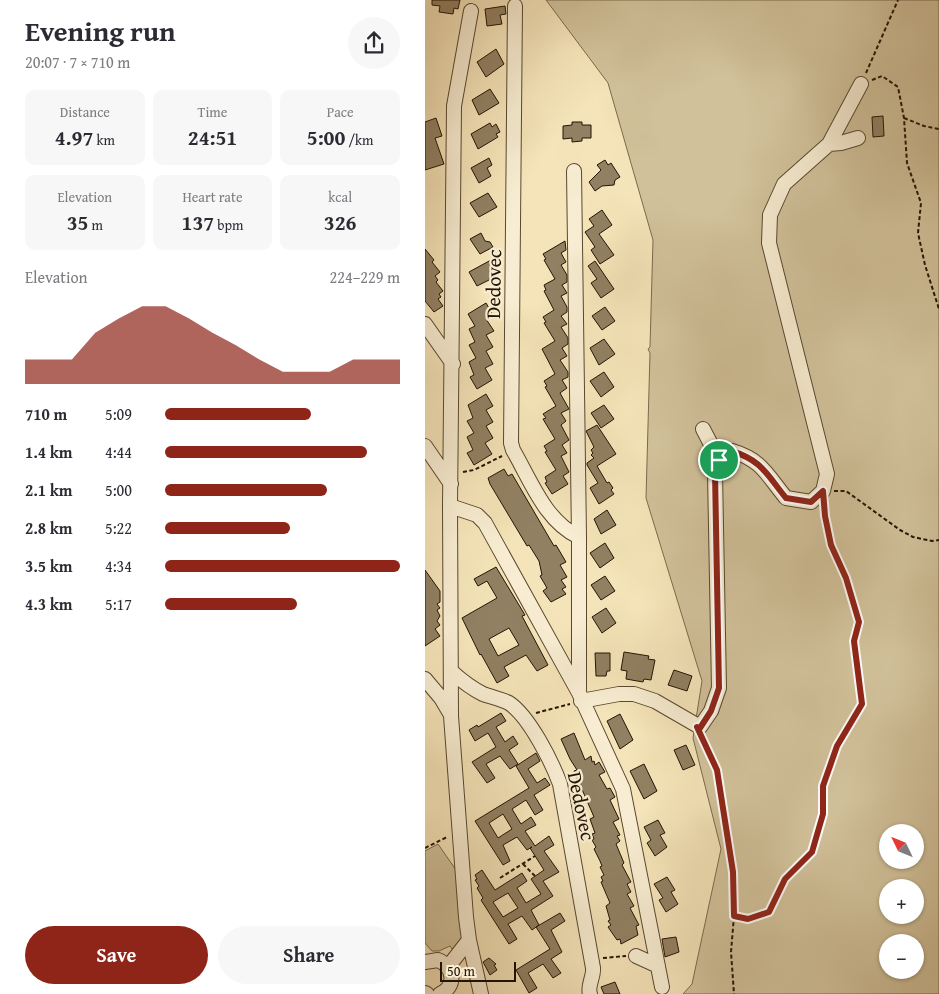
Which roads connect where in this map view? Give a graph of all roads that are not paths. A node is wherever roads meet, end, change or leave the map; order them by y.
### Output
1 (515, 6) dead end
2 (471, 11) dead end
3 (861, 84) road end
4 (857, 138) dead end
5 (829, 144) junction
6 (575, 171) dead end
7 (425, 324) edge
8 (453, 364) junction
9 (703, 429) dead end
10 (425, 446) edge
11 (719, 460) junction
12 (451, 480) junction
13 (450, 506) junction
14 (579, 537) junction
15 (579, 649) junction
16 (557, 652) junction
17 (452, 672) junction
18 (425, 679) edge
19 (580, 697) junction
20 (451, 716) junction
21 (469, 940) junction
22 (636, 956) road end
23 (425, 962) edge
24 (448, 966) junction
25 (658, 966) junction
26 (662, 987) dead end
27 (447, 992) edge
28 (481, 994) edge
29 (590, 994) edge

1 - 14 street, Dedovec
2 - 8 street, Dedovec
3 - 5 street
4 - 5 street
5 - 11 street
6 - 14 street, Dedovec
7 - 8 street
8 - 12 street, Dedovec
9 - 11 street
10 - 12 street
11 - 19 street
12 - 13 street, Dedovec
13 - 16 street, Dedovec
13 - 17 street, Dedovec
14 - 15 street, Dedovec
15 - 16 street
15 - 19 street, Dedovec
16 - 19 street, Dedovec
17 - 20 street, Dedovec
17 - 29 street, Dedovec
18 - 20 street, Dedovec
19 - 25 street, Dedovec
20 - 21 street, Dedovec
21 - 24 street
21 - 28 street, Dedovec
22 - 25 street
23 - 24 street
24 - 27 street
25 - 26 street, Dedovec

